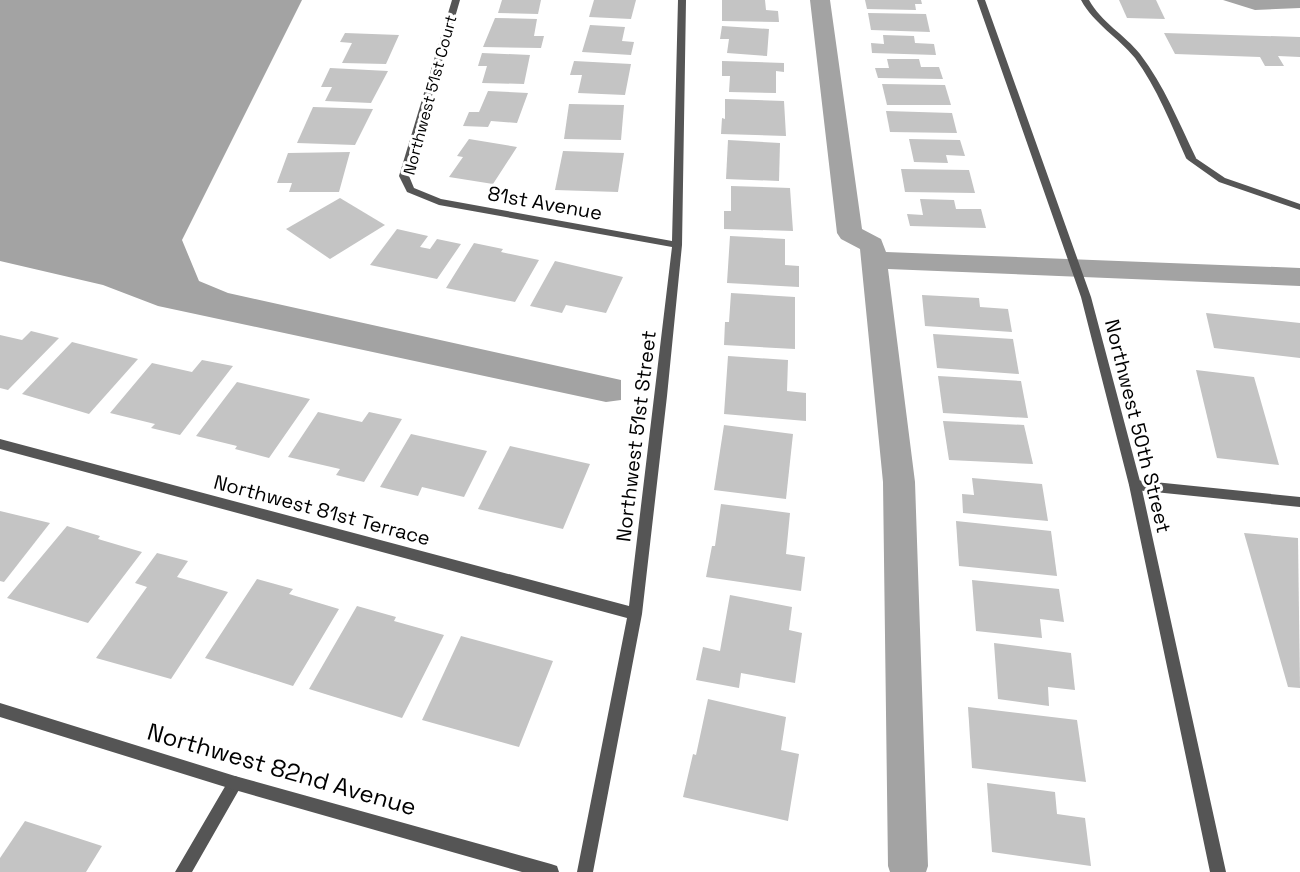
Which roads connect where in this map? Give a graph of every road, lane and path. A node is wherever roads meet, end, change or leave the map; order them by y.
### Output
1 (456, 0) edge
2 (682, 0) edge
3 (981, 0) edge
4 (1085, 0) edge
5 (410, 190) joint
6 (1300, 207) edge
7 (676, 245) junction
8 (0, 444) edge
9 (1135, 484) junction
10 (1300, 502) edge
11 (635, 614) junction
12 (0, 710) edge
13 (235, 783) junction
14 (183, 872) edge
15 (551, 872) edge
16 (585, 872) edge
17 (1218, 872) edge

1 - 5 street, Northwest 51st Court
2 - 7 street, Northwest 51st Street
3 - 9 street, Northwest 50th Street
4 - 6 street
5 - 7 street, 81st Avenue
7 - 11 street, Northwest 51st Street
8 - 11 street, Northwest 81st Terrace
9 - 10 street
9 - 17 street, Northwest 50th Street
11 - 16 street, Northwest 51st Street
12 - 13 street, Northwest 82nd Avenue
13 - 14 street
13 - 15 street, Northwest 82nd Avenue

